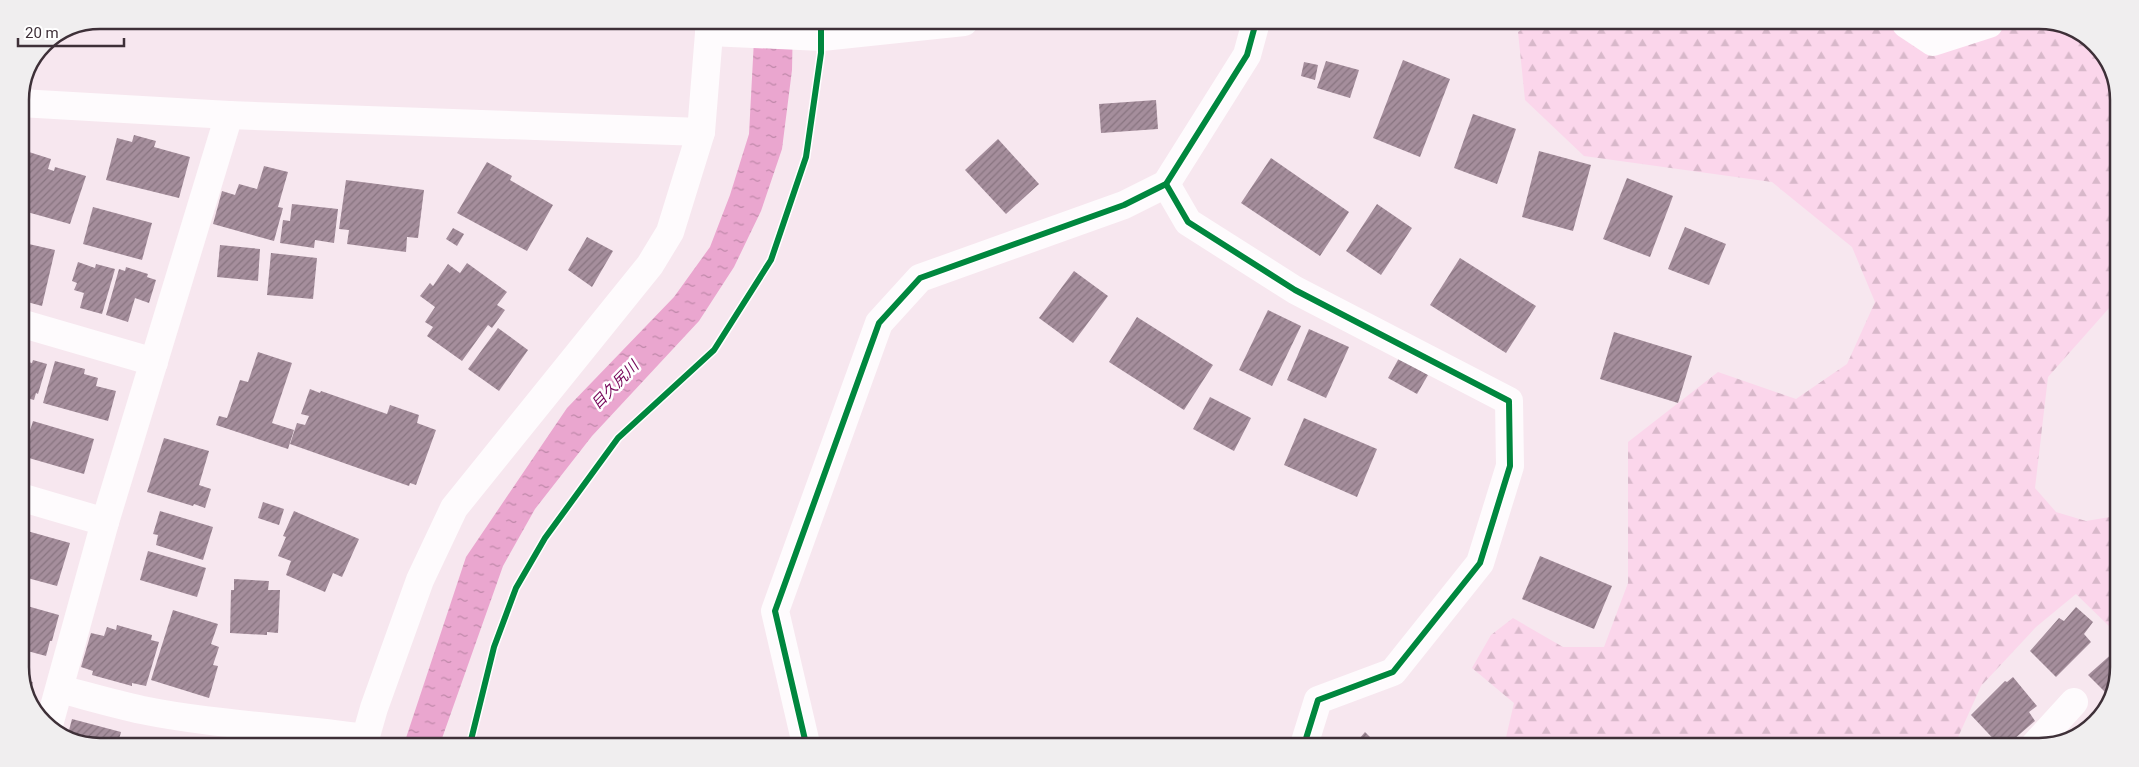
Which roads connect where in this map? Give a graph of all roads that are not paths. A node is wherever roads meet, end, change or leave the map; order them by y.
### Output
1 (710, 29) edge
2 (719, 29) edge
3 (898, 29) edge
4 (1254, 29) edge
5 (1914, 29) edge
6 (1973, 29) edge
7 (29, 104) edge
8 (229, 115) junction
9 (700, 132) junction
10 (1166, 184) junction
11 (29, 326) edge
12 (154, 362) junction
13 (29, 500) edge
14 (105, 522) junction
15 (60, 689) junction
16 (2074, 702) dead end
17 (51, 718) edge
18 (354, 738) edge
19 (366, 738) edge
20 (805, 738) edge
21 (1306, 738) edge
22 (2044, 738) edge

1 - 9 street
2 - 3 street
4 - 10 street
5 - 6 street
7 - 8 street
8 - 9 street
8 - 12 street
9 - 19 street
10 - 20 street
10 - 21 street
11 - 12 street
12 - 14 street
13 - 14 street
14 - 15 street
15 - 17 street
15 - 18 street
16 - 22 street

